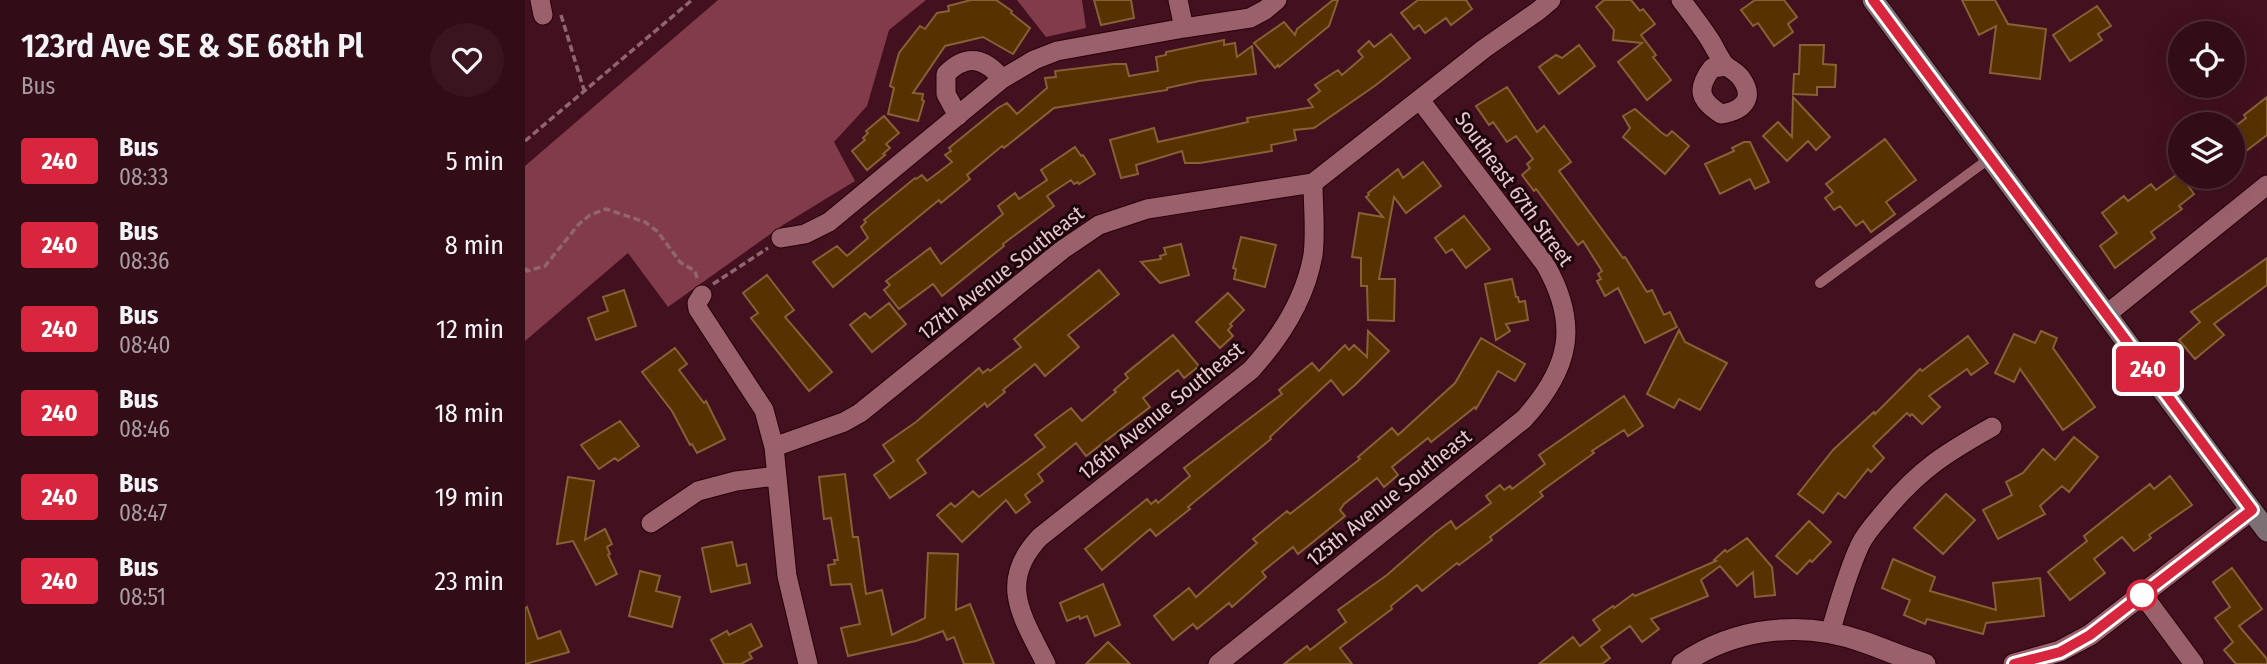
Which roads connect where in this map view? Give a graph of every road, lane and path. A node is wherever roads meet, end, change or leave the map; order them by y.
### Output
1 (692, 0) edge
2 (1178, 0) edge
3 (1277, 0) edge
4 (1551, 0) edge
5 (1681, 0) edge
6 (1879, 3) edge
7 (542, 7) edge
8 (1184, 28) junction
9 (1725, 66) dead end
10 (1002, 79) junction
11 (584, 90) junction
12 (1420, 100) junction
13 (958, 116) junction
14 (525, 141) edge
15 (1991, 158) junction
16 (1313, 183) junction
17 (2267, 185) edge
18 (781, 238) joint
19 (525, 268) edge
20 (1820, 283) dead end
21 (707, 290) junction
22 (2107, 314) junction
23 (1564, 349) joint
24 (1992, 427) dead end
25 (774, 447) junction
26 (776, 476) junction
27 (2252, 510) junction
28 (651, 523) dead end
29 (2267, 531) edge
30 (2143, 595) junction
31 (1830, 633) junction
32 (808, 664) edge
33 (1046, 664) edge
34 (1218, 664) edge
35 (1682, 664) edge
36 (1925, 664) edge
37 (2014, 664) edge
38 (2194, 664) edge

1 - 11 path
2 - 8 street
3 - 8 street
4 - 12 street, 127th Avenue Southeast
5 - 9 street
6 - 15 main road
7 - 11 path
8 - 10 street
10 - 13 street
10 - 13 street
11 - 14 path
12 - 16 street, 127th Avenue Southeast
12 - 23 street, Southeast 67th Street
13 - 18 street
15 - 20 lane
15 - 22 main road
16 - 25 street, 127th Avenue Southeast
16 - 33 street, 126th Avenue Southeast
17 - 22 street
18 - 21 path
19 - 21 path
21 - 25 street
22 - 27 main road
23 - 34 street, 125th Avenue Southeast
24 - 31 street
25 - 26 street
26 - 28 street
26 - 32 street
27 - 29 main road
27 - 30 street
30 - 37 street
30 - 38 street
31 - 35 street
31 - 36 street

